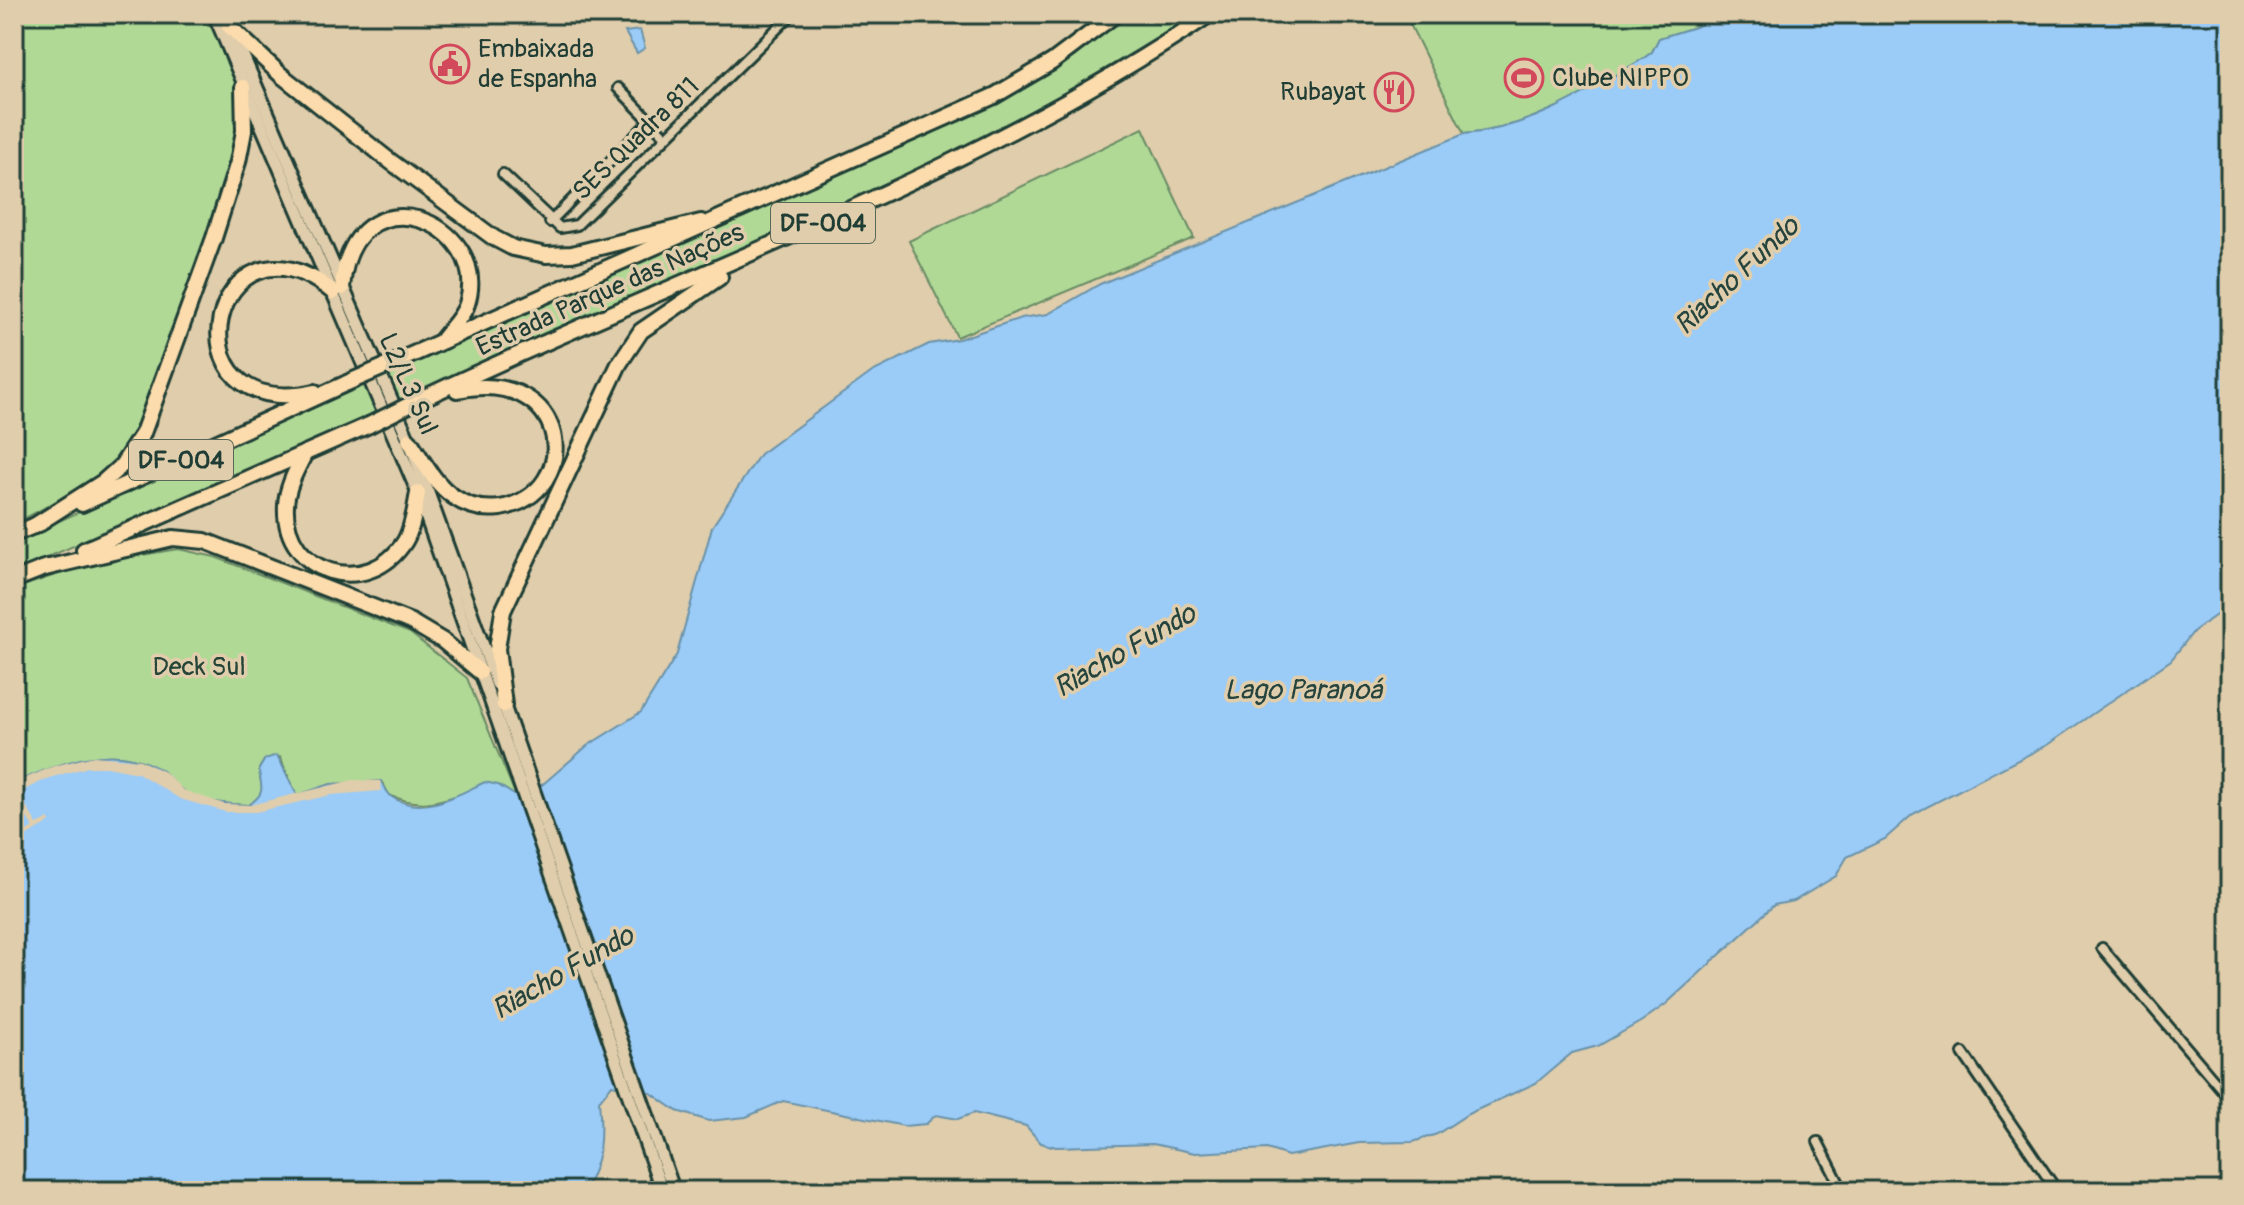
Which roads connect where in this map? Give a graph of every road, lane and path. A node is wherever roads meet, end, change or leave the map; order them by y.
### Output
1 (214, 14) edge
2 (792, 14) edge
3 (1116, 14) edge
4 (1210, 14) edge
5 (227, 20) edge
6 (243, 87) junction
7 (618, 88) dead end
8 (650, 121) junction
9 (666, 137) junction
10 (503, 174) dead end
11 (725, 218) junction
12 (550, 222) junction
13 (770, 247) junction
14 (337, 290) junction
15 (439, 343) junction
16 (341, 386) junction
17 (417, 401) junction
18 (409, 440) junction
19 (305, 453) junction
20 (418, 493) junction
21 (34, 526) junction
22 (14, 534) edge
23 (41, 569) junction
24 (14, 580) edge
25 (480, 672) junction
26 (504, 705) junction
27 (2102, 948) dead end
28 (1963, 1053) dead end
29 (2230, 1099) edge
30 (645, 1127) junction
31 (1818, 1142) dead end
32 (662, 1191) edge
33 (674, 1191) edge
34 (1843, 1191) edge
35 (2057, 1191) edge

1 - 6 main road, L2/L3 Sul
2 - 9 street, SES Quadra 811
3 - 11 highway, Estrada Parque das Nações / DF-004
4 - 13 highway, Estrada Parque das Nações / DF-004
5 - 11 highway
5 - 14 main road, L2/L3 Sul
6 - 14 main road, L2/L3 Sul
6 - 21 highway
7 - 8 street
8 - 9 street
8 - 12 street
9 - 12 street, SES Quadra 811
10 - 12 street, SES Quadra 811
11 - 15 highway, Estrada Parque das Nações / DF-004
13 - 17 highway, Estrada Parque das Nações / DF-004
13 - 26 highway
14 - 15 highway
14 - 16 highway
14 - 18 main road, L2/L3 Sul
14 - 20 main road, L2/L3 Sul
15 - 16 highway, Estrada Parque das Nações / DF-004, bridge
16 - 21 highway, Estrada Parque das Nações / DF-004
17 - 18 highway
17 - 19 highway, Estrada Parque das Nações / DF-004, bridge
18 - 26 main road, L2/L3 Sul
19 - 20 highway
19 - 23 highway, Estrada Parque das Nações / DF-004
20 - 25 main road, L2/L3 Sul
21 - 22 highway, Estrada Parque das Nações / DF-004
23 - 24 highway, Estrada Parque das Nações / DF-004
23 - 25 highway
25 - 30 main road, L2/L3 Sul
26 - 30 main road, L2/L3 Sul
27 - 29 street
28 - 35 street
30 - 32 main road
30 - 33 main road
31 - 34 street

